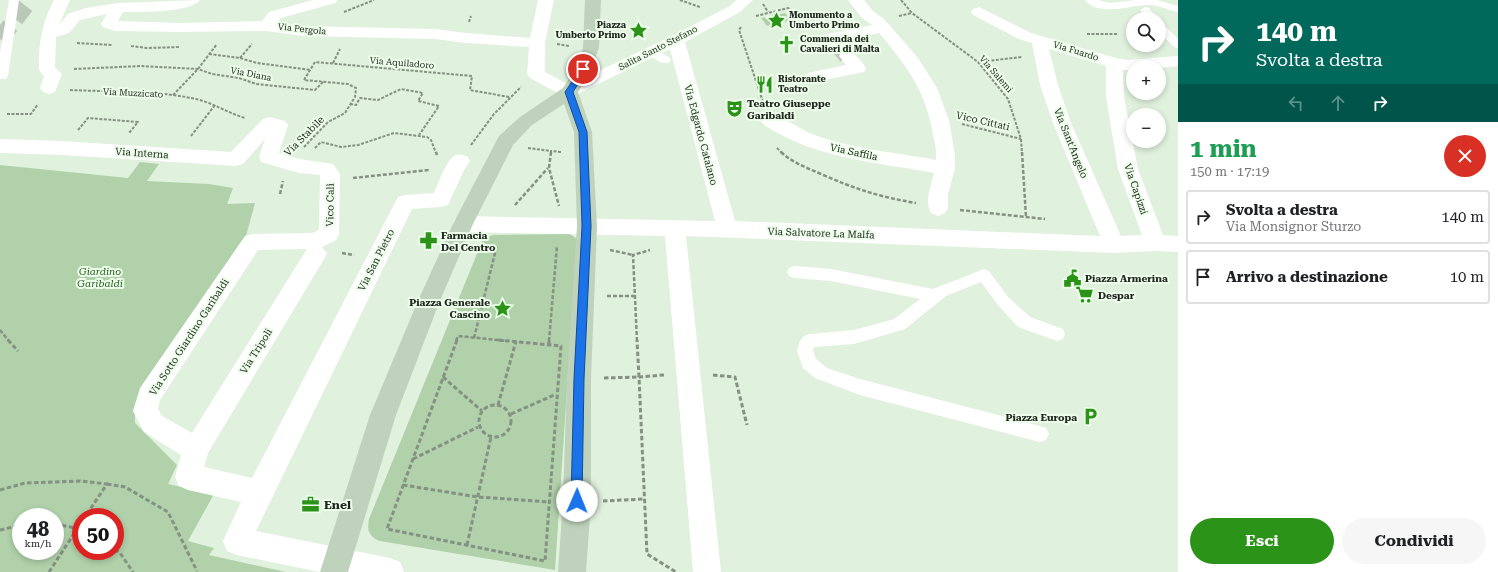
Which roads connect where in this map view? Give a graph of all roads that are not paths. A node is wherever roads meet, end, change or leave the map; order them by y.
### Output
1 (14, 0) edge
2 (62, 0) edge
3 (192, 0) edge
4 (330, 0) edge
5 (546, 0) edge
6 (593, 0) edge
7 (745, 0) edge
8 (856, 0) edge
9 (1090, 0) edge
10 (118, 8) junction
11 (1178, 9) edge
12 (979, 12) dead end
13 (267, 26) junction
14 (883, 28) junction
15 (1166, 33) edge
16 (48, 34) junction
17 (1039, 39) junction
18 (676, 40) junction
19 (537, 43) junction
20 (1178, 45) edge
21 (668, 61) junction
22 (1178, 61) edge
23 (1114, 62) junction
24 (2, 76) dead end
25 (814, 77) dead end
26 (49, 88) road end
27 (569, 92) junction
28 (768, 119) dead end
29 (0, 146) edge
30 (288, 164) joint
31 (458, 164) road end
32 (945, 168) junction
33 (938, 208) dead end
34 (463, 224) junction
35 (587, 226) junction
36 (727, 229) junction
37 (676, 238) junction
38 (1156, 243) junction
39 (323, 244) junction
40 (1178, 244) edge
41 (1114, 245) junction
42 (794, 272) dead end
43 (935, 296) junction
44 (1057, 334) dead end
45 (1040, 434) dead end
46 (196, 449) junction
47 (259, 493) junction
48 (336, 567) edge
49 (390, 572) edge
50 (572, 572) edge
51 (707, 572) edge

1 - 24 lane
2 - 16 street
3 - 10 street
4 - 13 street
5 - 19 street
6 - 27 main road
7 - 18 street, Salita Santo Stefano
8 - 14 street
9 - 11 lane
10 - 13 street, Via Pergola
10 - 16 street
12 - 17 street, Via Fuardo
13 - 19 street, Via Pergola
14 - 25 street
14 - 32 street
15 - 20 lane
16 - 26 street
17 - 23 street, Via Fuardo
17 - 41 street, Via Sant'Angelo
18 - 21 street, Via Edgardo Catalano
18 - 21 street, Salita Santo Stefano
19 - 27 street
21 - 27 street, Salita Santo Stefano
21 - 36 street, Via Edgardo Catalano
22 - 23 street, Via Fuardo
23 - 38 street, Via Capizzi
27 - 34 main road
27 - 35 main road
28 - 32 street, Via Saffila
29 - 30 street, Via Interna
30 - 39 street, Vico Calì
31 - 47 street, Via San Pietro
32 - 33 street
34 - 35 street, Via Salvatore La Malfa
34 - 48 main road
35 - 37 street, Via Salvatore La Malfa
35 - 50 main road
36 - 37 street, Via Salvatore La Malfa
36 - 41 street, Via Salvatore La Malfa
37 - 51 street
38 - 40 street, Via Salvatore La Malfa
38 - 41 street, Via Salvatore La Malfa
39 - 46 street, Via Tripoli
39 - 46 street, Via Sotto Giardino Garibaldi
42 - 43 lane
43 - 44 lane
43 - 45 lane
46 - 47 street
47 - 48 street
48 - 49 street

